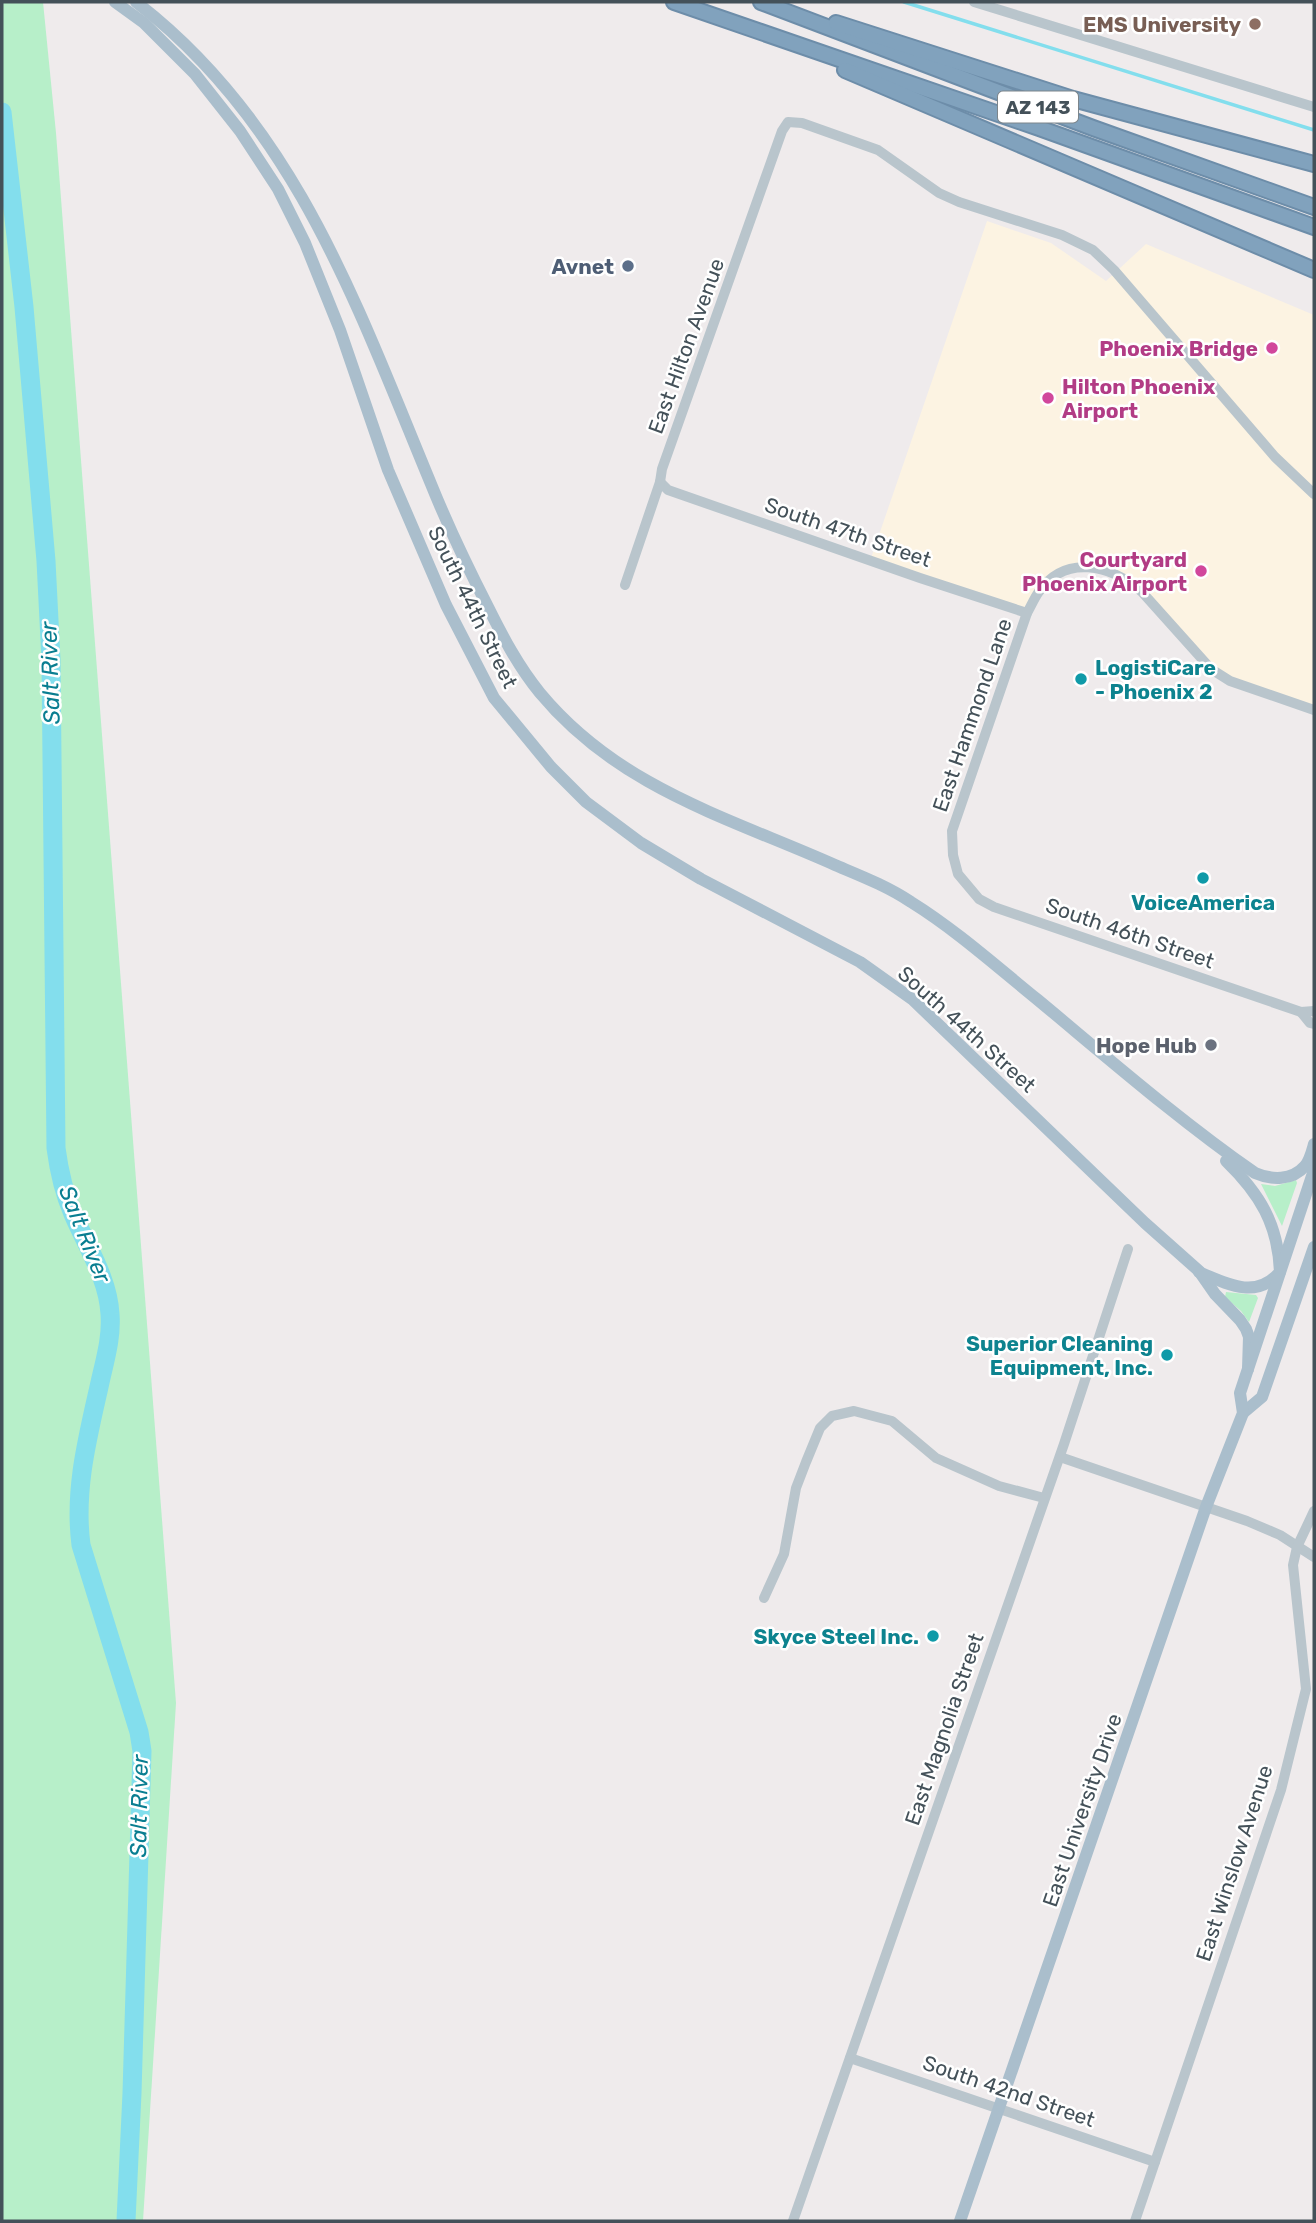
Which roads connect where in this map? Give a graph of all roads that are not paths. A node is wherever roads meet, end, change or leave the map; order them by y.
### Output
1 (115, 2) edge
2 (136, 2) edge
3 (674, 2) edge
4 (762, 2) edge
5 (974, 2) edge
6 (774, 38) junction
7 (1314, 107) edge
8 (1314, 164) edge
9 (1314, 208) edge
10 (1314, 227) edge
11 (1314, 270) edge
12 (660, 482) junction
13 (1314, 494) edge
14 (625, 585) dead end
15 (1027, 613) junction
16 (1314, 710) edge
17 (958, 874) joint
18 (1314, 1011) edge
19 (1301, 1012) junction
20 (1314, 1024) edge
21 (1192, 1128) junction
22 (1314, 1144) edge
23 (1314, 1171) edge
24 (1314, 1247) edge
25 (1128, 1249) dead end
26 (1199, 1271) junction
27 (1280, 1272) junction
28 (1303, 1279) junction
29 (1248, 1369) junction
30 (1243, 1413) junction
31 (1059, 1457) junction
32 (1044, 1498) junction
33 (1206, 1507) junction
34 (1314, 1511) edge
35 (1297, 1547) junction
36 (1314, 1557) edge
37 (764, 1598) dead end
38 (850, 2058) junction
39 (999, 2108) junction
40 (1155, 2162) junction
41 (793, 2221) edge
42 (960, 2221) edge
43 (1135, 2221) edge

1 - 26 main road, South 44th Street
2 - 21 main road, South 44th Street
3 - 6 highway, AZ 143
4 - 8 highway
4 - 9 highway, AZ 143
5 - 7 street
6 - 10 highway, AZ 143
6 - 11 highway
12 - 13 street, East Hilton Avenue
12 - 14 street, East Hilton Avenue
12 - 15 street, South 47th Street
15 - 16 street, East Hammond Lane
15 - 17 street, East Hammond Lane
17 - 19 street, South 46th Street
18 - 19 street, South 46th Street
19 - 20 street, South 46th Street
21 - 22 main road
21 - 27 main road
23 - 27 main road, East University Drive
24 - 28 main road, East University Drive
25 - 31 street, East Magnolia Street
26 - 27 main road
26 - 29 main road
27 - 28 main road
27 - 29 main road, East University Drive
28 - 30 main road, East University Drive
29 - 30 main road, East University Drive
30 - 33 main road, East University Drive
31 - 32 street, East Magnolia Street
31 - 33 street
32 - 37 street
32 - 38 street, East Magnolia Street
33 - 35 street
33 - 39 main road, East University Drive
34 - 35 street, East Winslow Avenue
35 - 36 street
35 - 40 street, East Winslow Avenue
38 - 39 street, South 42nd Street
38 - 41 street, East Magnolia Street
39 - 40 street, South 42nd Street
39 - 42 main road, East University Drive
40 - 43 street, East Winslow Avenue

